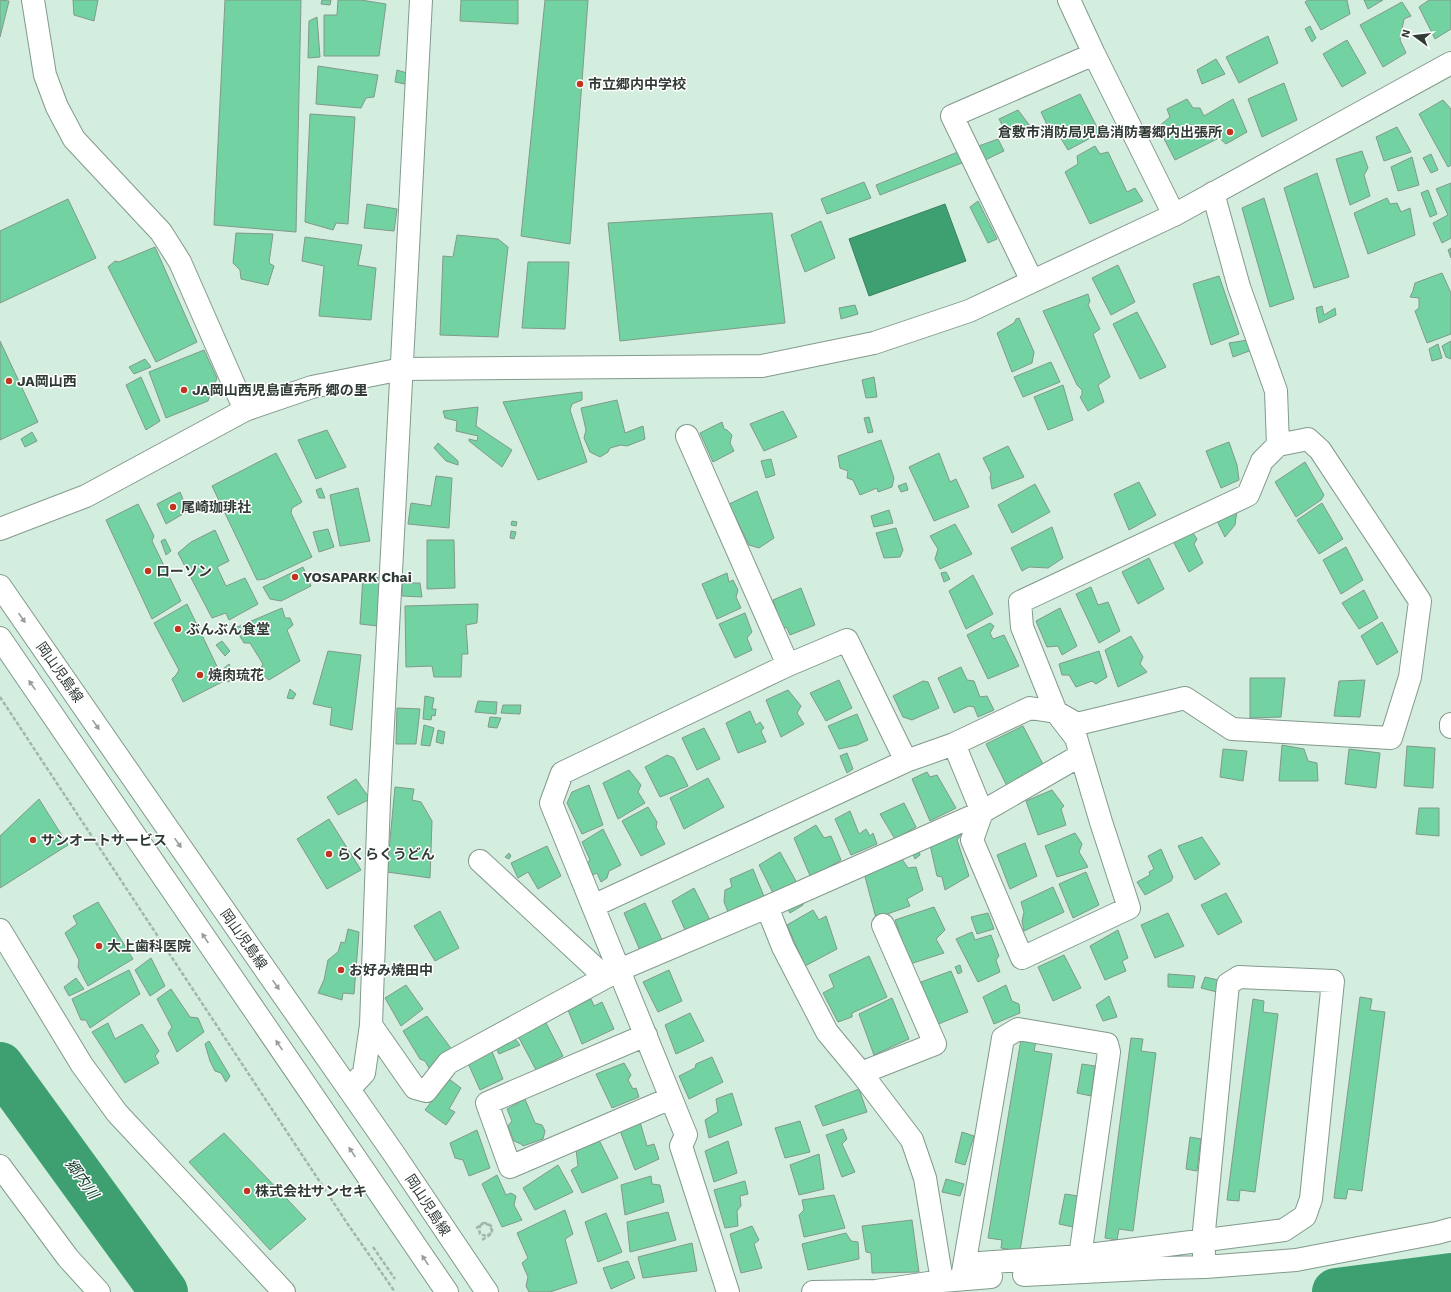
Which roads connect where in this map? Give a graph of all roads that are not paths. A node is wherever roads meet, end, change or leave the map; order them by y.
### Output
1 (33, 0) edge
2 (421, 0) edge
3 (1069, 0) edge
4 (1094, 54) junction
5 (1451, 63) edge
6 (1213, 193) junction
7 (1174, 215) junction
8 (1032, 281) junction
9 (402, 369) junction
10 (245, 410) junction
11 (687, 436) dead end
12 (1278, 445) junction
13 (0, 529) edge
14 (0, 586) edge
15 (0, 638) edge
16 (788, 665) junction
17 (1056, 712) junction
18 (954, 744) junction
19 (1081, 755) junction
20 (906, 761) junction
21 (982, 812) junction
22 (480, 861) dead end
23 (593, 906) junction
24 (767, 907) junction
25 (883, 925) dead end
26 (0, 930) edge
27 (249, 946) junction
28 (223, 964) junction
29 (612, 974) junction
30 (371, 1025) junction
31 (646, 1035) junction
32 (861, 1073) junction
33 (349, 1089) junction
34 (671, 1098) junction
35 (0, 1166) edge
36 (1451, 1229) edge
37 (1203, 1241) junction
38 (1079, 1264) junction
39 (1205, 1267) junction
40 (956, 1274) junction
41 (99, 1292) edge
42 (284, 1292) edge
43 (447, 1292) edge
44 (487, 1292) edge
45 (728, 1292) edge
46 (819, 1292) edge

1 - 10 street
2 - 9 street
3 - 4 street
4 - 7 street
4 - 8 street
5 - 6 street
6 - 7 street
6 - 12 street
7 - 8 street
8 - 9 street
9 - 10 street
9 - 30 street
10 - 13 street
11 - 16 street
12 - 17 street
12 - 17 street
14 -> 27 street, 岡山児島線
28 -> 15 street
16 - 20 street
16 - 23 street
17 - 18 street
17 - 19 street
18 - 20 street
18 - 21 street
19 - 21 street
19 - 21 street
20 - 23 street
21 - 24 street
22 - 29 street
23 - 29 street
24 - 29 street
24 - 32 street
25 - 32 street
26 - 42 street
27 - 28 street
27 -> 33 street, 岡山児島線
43 -> 28 street
29 - 30 street
29 - 31 street
30 - 33 street
31 - 34 street
31 - 34 street
32 - 40 street
33 - 44 street, 岡山児島線
34 - 45 street
35 - 41 street
36 - 39 street
37 - 37 street
37 - 38 street
37 - 39 street
38 - 39 street
38 - 40 street
38 - 40 street
40 - 46 street

